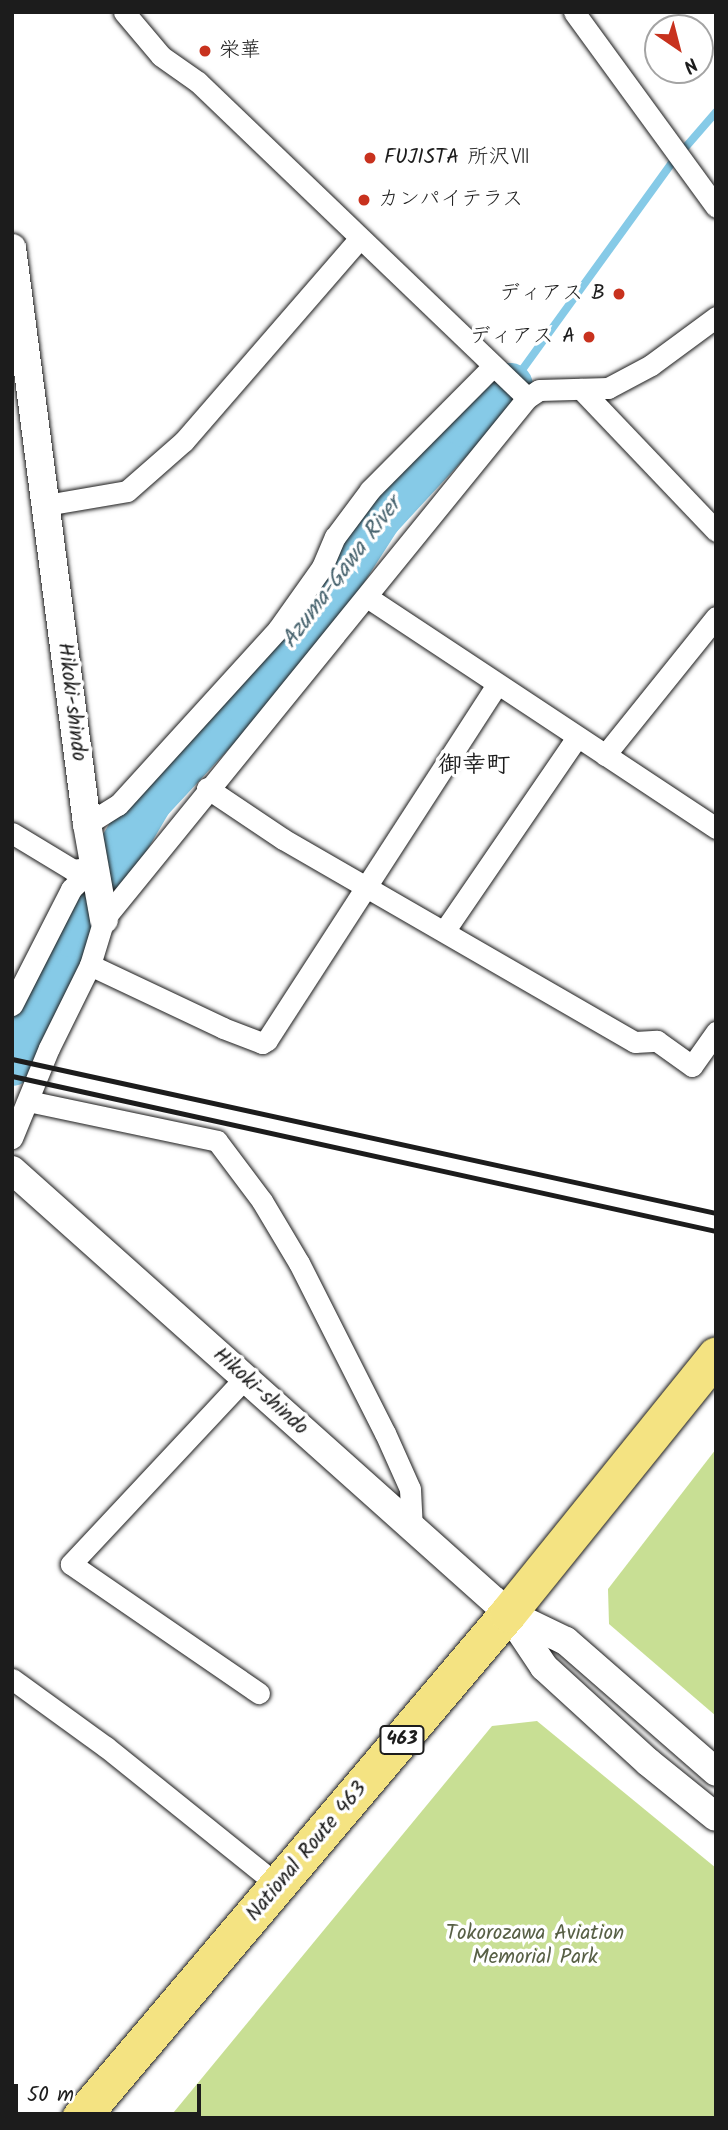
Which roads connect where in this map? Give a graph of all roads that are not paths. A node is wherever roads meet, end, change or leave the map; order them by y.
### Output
1 (124, 12) edge
2 (574, 12) edge
3 (716, 207) edge
4 (359, 239) junction
5 (12, 248) edge
6 (716, 317) edge
7 (498, 371) junction
8 (581, 389) junction
9 (524, 396) junction
10 (46, 505) junction
11 (716, 531) edge
12 (367, 597) junction
13 (716, 617) edge
14 (496, 686) junction
15 (577, 737) junction
16 (605, 755) junction
17 (207, 788) junction
18 (87, 824) junction
19 (716, 828) edge
20 (12, 833) edge
21 (94, 870) junction
22 (365, 885) junction
23 (103, 916) junction
24 (445, 930) junction
25 (90, 965) junction
26 (12, 1005) edge
27 (716, 1032) edge
28 (28, 1101) junction
29 (12, 1138) edge
30 (12, 1170) edge
31 (716, 1355) edge
32 (245, 1378) junction
33 (412, 1530) junction
34 (508, 1614) junction
35 (12, 1679) edge
36 (259, 1693) dead end
37 (716, 1772) edge
38 (716, 1817) edge
39 (279, 1886) junction
40 (80, 2118) edge

1 - 4 street
2 - 3 street
4 - 7 street
4 - 10 street
5 - 10 street, Hikoki-shindo
6 - 8 street
7 - 9 street
7 - 18 street
8 - 9 street
8 - 11 street
9 - 12 street
10 - 18 street, Hikoki-shindo
12 - 14 street
12 - 17 street
13 - 16 street
14 - 15 street
14 - 22 street
15 - 16 street
15 - 24 street
16 - 19 street
17 - 22 street
17 - 23 street
18 - 21 street, Hikoki-shindo
20 - 21 street
21 - 23 street, Hikoki-shindo
21 - 26 street
22 - 24 street
22 - 25 street
23 - 25 street, Hikoki-shindo
24 - 27 street
25 - 28 street, Hikoki-shindo
28 - 29 street, Hikoki-shindo
28 - 33 street
30 - 32 street, Hikoki-shindo
31 - 34 highway, National Route 463 / 463
32 - 33 street, Hikoki-shindo
32 - 36 street
33 - 34 street, Hikoki-shindo
34 - 37 street
34 - 38 street
34 - 39 highway, National Route 463 / 463
35 - 39 street
39 - 40 highway, National Route 463 / 463

